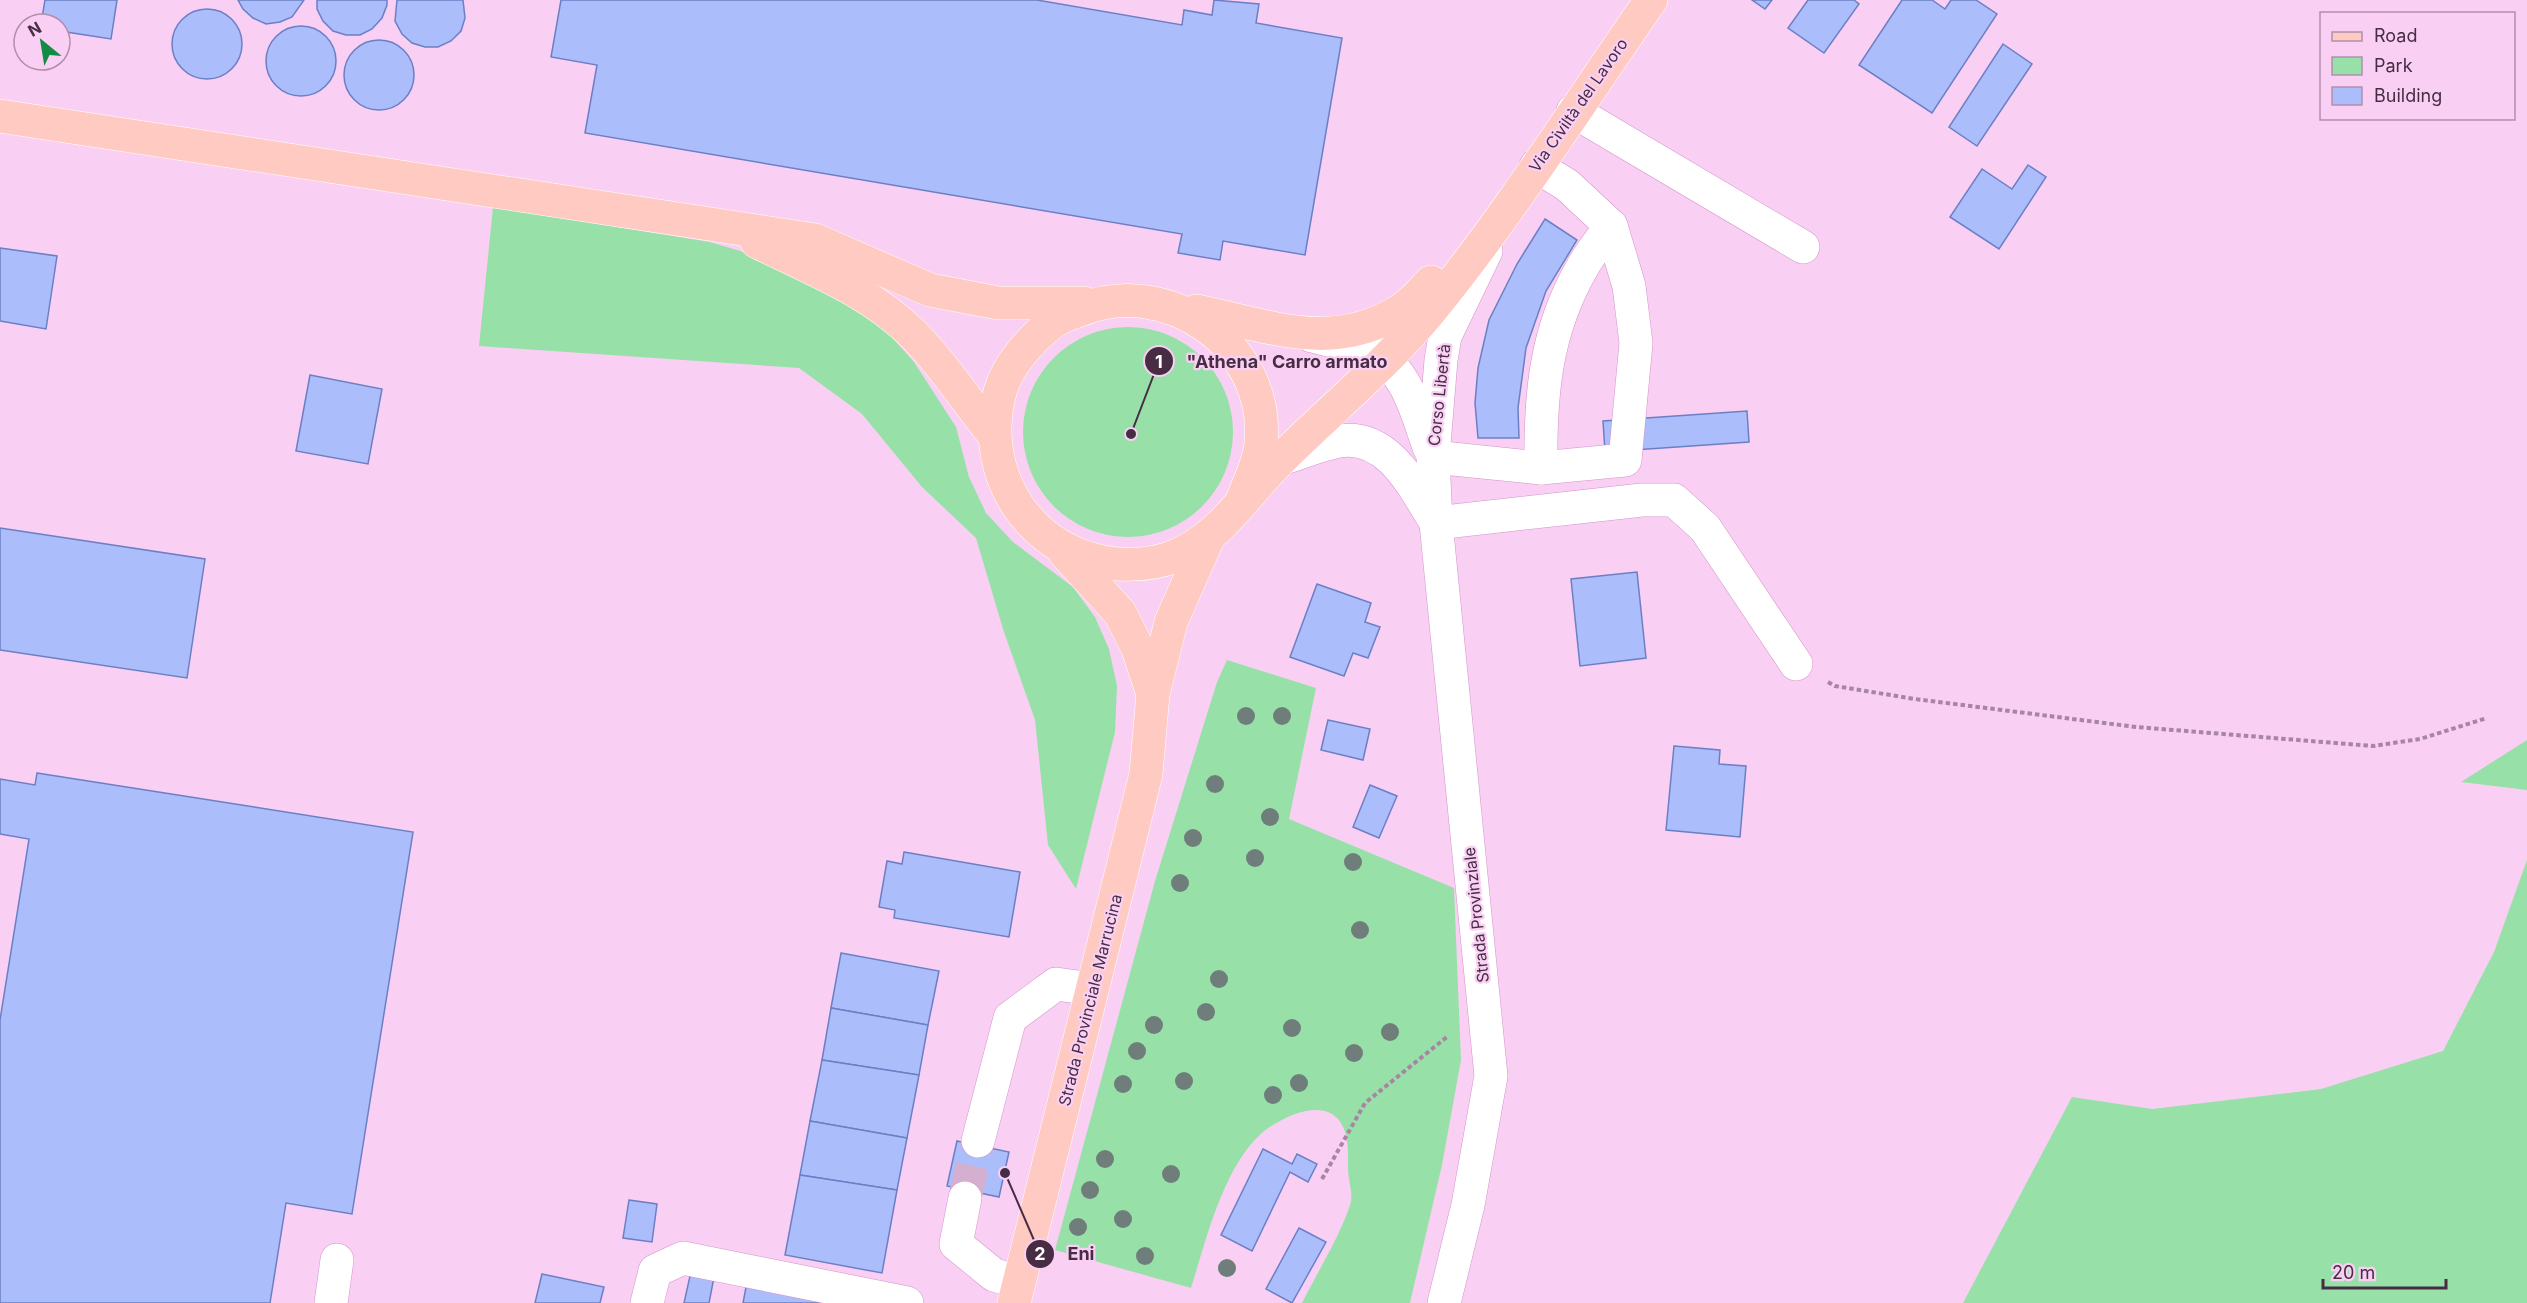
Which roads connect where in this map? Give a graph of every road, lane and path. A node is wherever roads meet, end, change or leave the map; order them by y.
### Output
1 (1651, 0) edge
2 (1573, 111) junction
3 (0, 116) edge
4 (1536, 166) junction
5 (1506, 209) junction
6 (1611, 226) junction
7 (728, 229) junction
8 (1803, 246) dead end
9 (1098, 302) junction
10 (1164, 304) junction
11 (1312, 336) junction
12 (1386, 361) junction
13 (994, 435) junction
14 (1433, 457) junction
15 (1281, 459) junction
16 (1541, 468) junction
17 (1243, 498) junction
18 (1436, 523) junction
19 (1208, 538) junction
20 (1060, 547) junction
21 (1796, 664) joint
22 (1153, 694) junction
23 (2487, 718) dead end
24 (1092, 989) junction
25 (1486, 1010) junction
26 (978, 1141) tunnel mouth
27 (1322, 1179) dead end
28 (965, 1198) tunnel mouth
29 (336, 1260) dead end
30 (1016, 1292) edge
31 (331, 1303) edge
32 (647, 1303) edge
33 (907, 1303) edge
34 (1444, 1303) edge

1 - 2 main road, Via Civiltà del Lavoro
2 - 4 main road, Via Civiltà del Lavoro
2 - 8 street
3 - 7 main road
4 - 5 main road, Via Civiltà del Lavoro
4 - 6 street
5 - 11 main road
5 - 12 main road
5 - 14 street, Corso Libertà
6 - 16 street
6 - 16 street
7 - 9 main road
7 - 13 main road
9 - 10 main road
9 - 13 main road
10 - 11 main road
10 - 17 main road
11 - 12 street
12 - 14 street
12 - 15 main road
13 - 20 main road
14 - 16 street
14 - 18 street, Corso Libertà
15 - 17 main road
15 - 18 street
17 - 19 main road
18 - 21 street
18 - 25 street, Strada Provinziale
19 - 20 main road
19 - 22 main road, Strada Provinciale Marrucina
20 - 22 main road, Strada Provinciale Marrucina
21 - 23 path
22 - 24 main road, Strada Provinciale Marrucina
24 - 26 street
24 - 30 main road, Strada Provinciale Marrucina
25 - 27 path
25 - 34 street, Strada Provinziale
28 - 30 street
29 - 31 street
32 - 33 street

